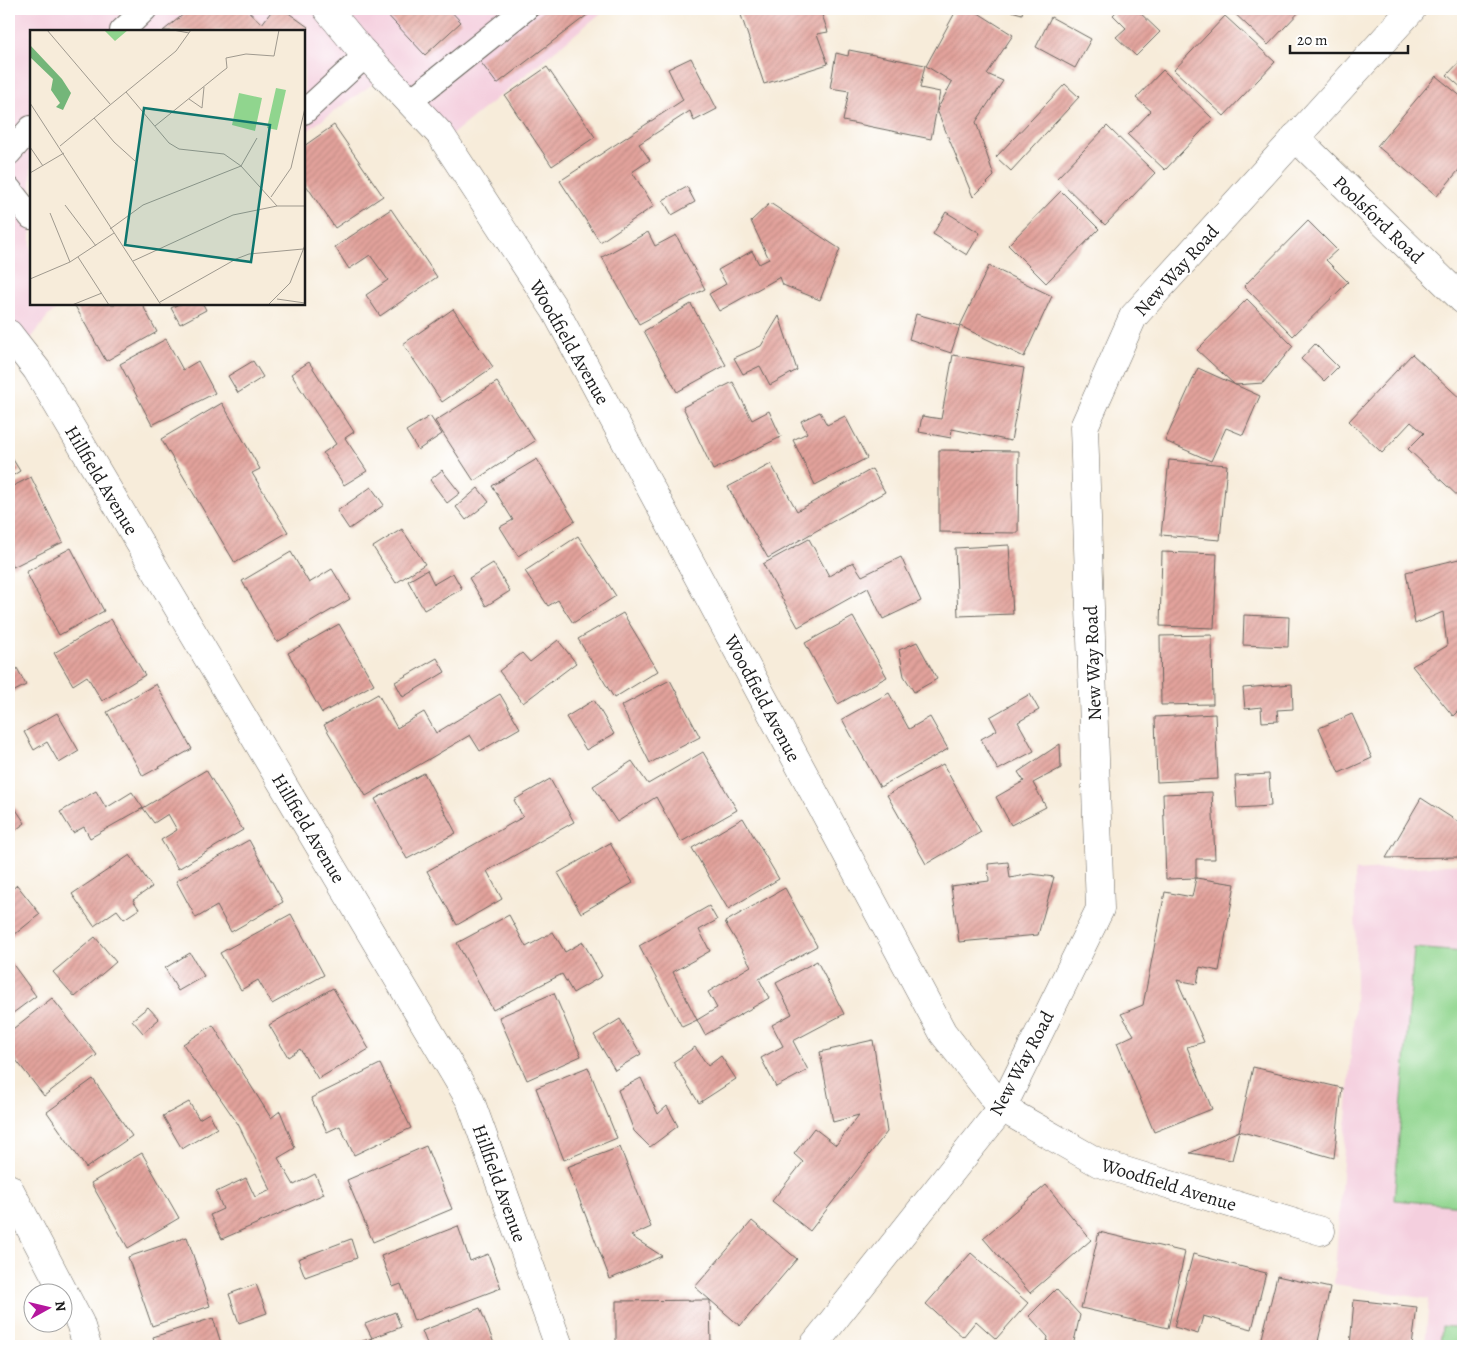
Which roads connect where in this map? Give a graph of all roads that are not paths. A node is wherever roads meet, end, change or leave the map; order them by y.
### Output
1 (145, 9) edge
2 (327, 9) edge
3 (524, 9) edge
4 (1412, 9) edge
5 (123, 30) edge
6 (366, 55) junction
7 (409, 102) junction
8 (305, 111) edge
9 (30, 129) edge
10 (1295, 137) junction
11 (9, 153) edge
12 (9, 189) edge
13 (30, 217) edge
14 (1463, 300) edge
15 (9, 334) edge
16 (1002, 1108) junction
17 (9, 1188) edge
18 (1321, 1231) dead end
19 (87, 1346) edge
20 (559, 1346) edge
21 (814, 1346) edge

1 - 5 lane
2 - 6 street, Woodfield Avenue
3 - 7 lane
4 - 10 street, New Way Road
6 - 7 street, Woodfield Avenue
6 - 8 lane
7 - 16 street, Woodfield Avenue
9 - 11 lane
10 - 14 street, Poolsford Road
10 - 16 street, New Way Road
12 - 13 lane
15 - 20 street, Hillfield Avenue
16 - 18 street, Woodfield Avenue
16 - 21 street, New Way Road
17 - 19 street

